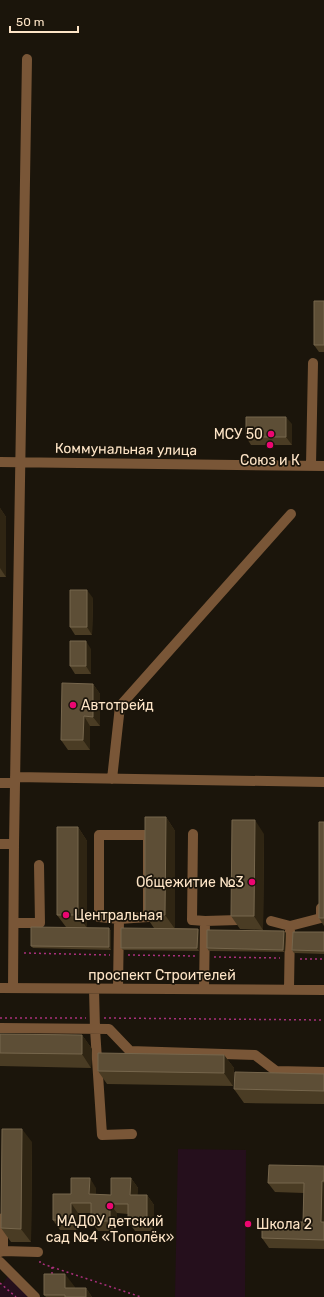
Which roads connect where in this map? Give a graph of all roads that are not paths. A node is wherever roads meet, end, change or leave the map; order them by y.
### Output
1 (27, 59) dead end
2 (313, 363) dead end
3 (0, 462) edge
4 (20, 462) junction
5 (311, 466) junction
6 (324, 466) edge
7 (291, 514) dead end
8 (112, 778) junction
9 (15, 780) junction
10 (324, 782) edge
11 (0, 783) edge
12 (193, 834) dead end
13 (0, 844) edge
14 (14, 844) junction
15 (39, 865) dead end
16 (321, 896) edge
17 (238, 904) edge
18 (119, 919) junction
19 (205, 921) junction
20 (271, 921) dead end
21 (14, 923) junction
22 (290, 926) junction
23 (0, 988) edge
24 (13, 988) junction
25 (118, 988) junction
26 (94, 989) junction
27 (204, 989) junction
28 (290, 989) junction
29 (324, 990) edge
30 (0, 1028) edge
31 (95, 1029) junction
32 (324, 1072) edge
33 (132, 1134) dead end
34 (3, 1206) edge
35 (1, 1251) edge
36 (38, 1252) road end
37 (0, 1262) edge
38 (35, 1297) edge

1 - 4 street
2 - 5 street
3 - 4 street, Коммунальная улица
4 - 5 street, Коммунальная улица
4 - 9 street
5 - 6 street, Коммунальная улица
7 - 8 street
8 - 9 street
8 - 10 street
9 - 11 street
9 - 14 street
12 - 19 street
13 - 14 street
14 - 21 street
15 - 21 street
16 - 22 street
17 - 19 street
18 - 18 street
18 - 25 street
19 - 27 street
20 - 22 street
21 - 24 street
22 - 28 street
23 - 24 street, проспект Строителей
24 - 26 street, проспект Строителей
25 - 26 street, проспект Строителей
25 - 27 street, проспект Строителей
26 - 31 street
27 - 28 street, проспект Строителей
28 - 29 street, проспект Строителей
30 - 31 street
31 - 32 street
31 - 33 street
34 - 35 street
35 - 36 street
37 - 38 street

